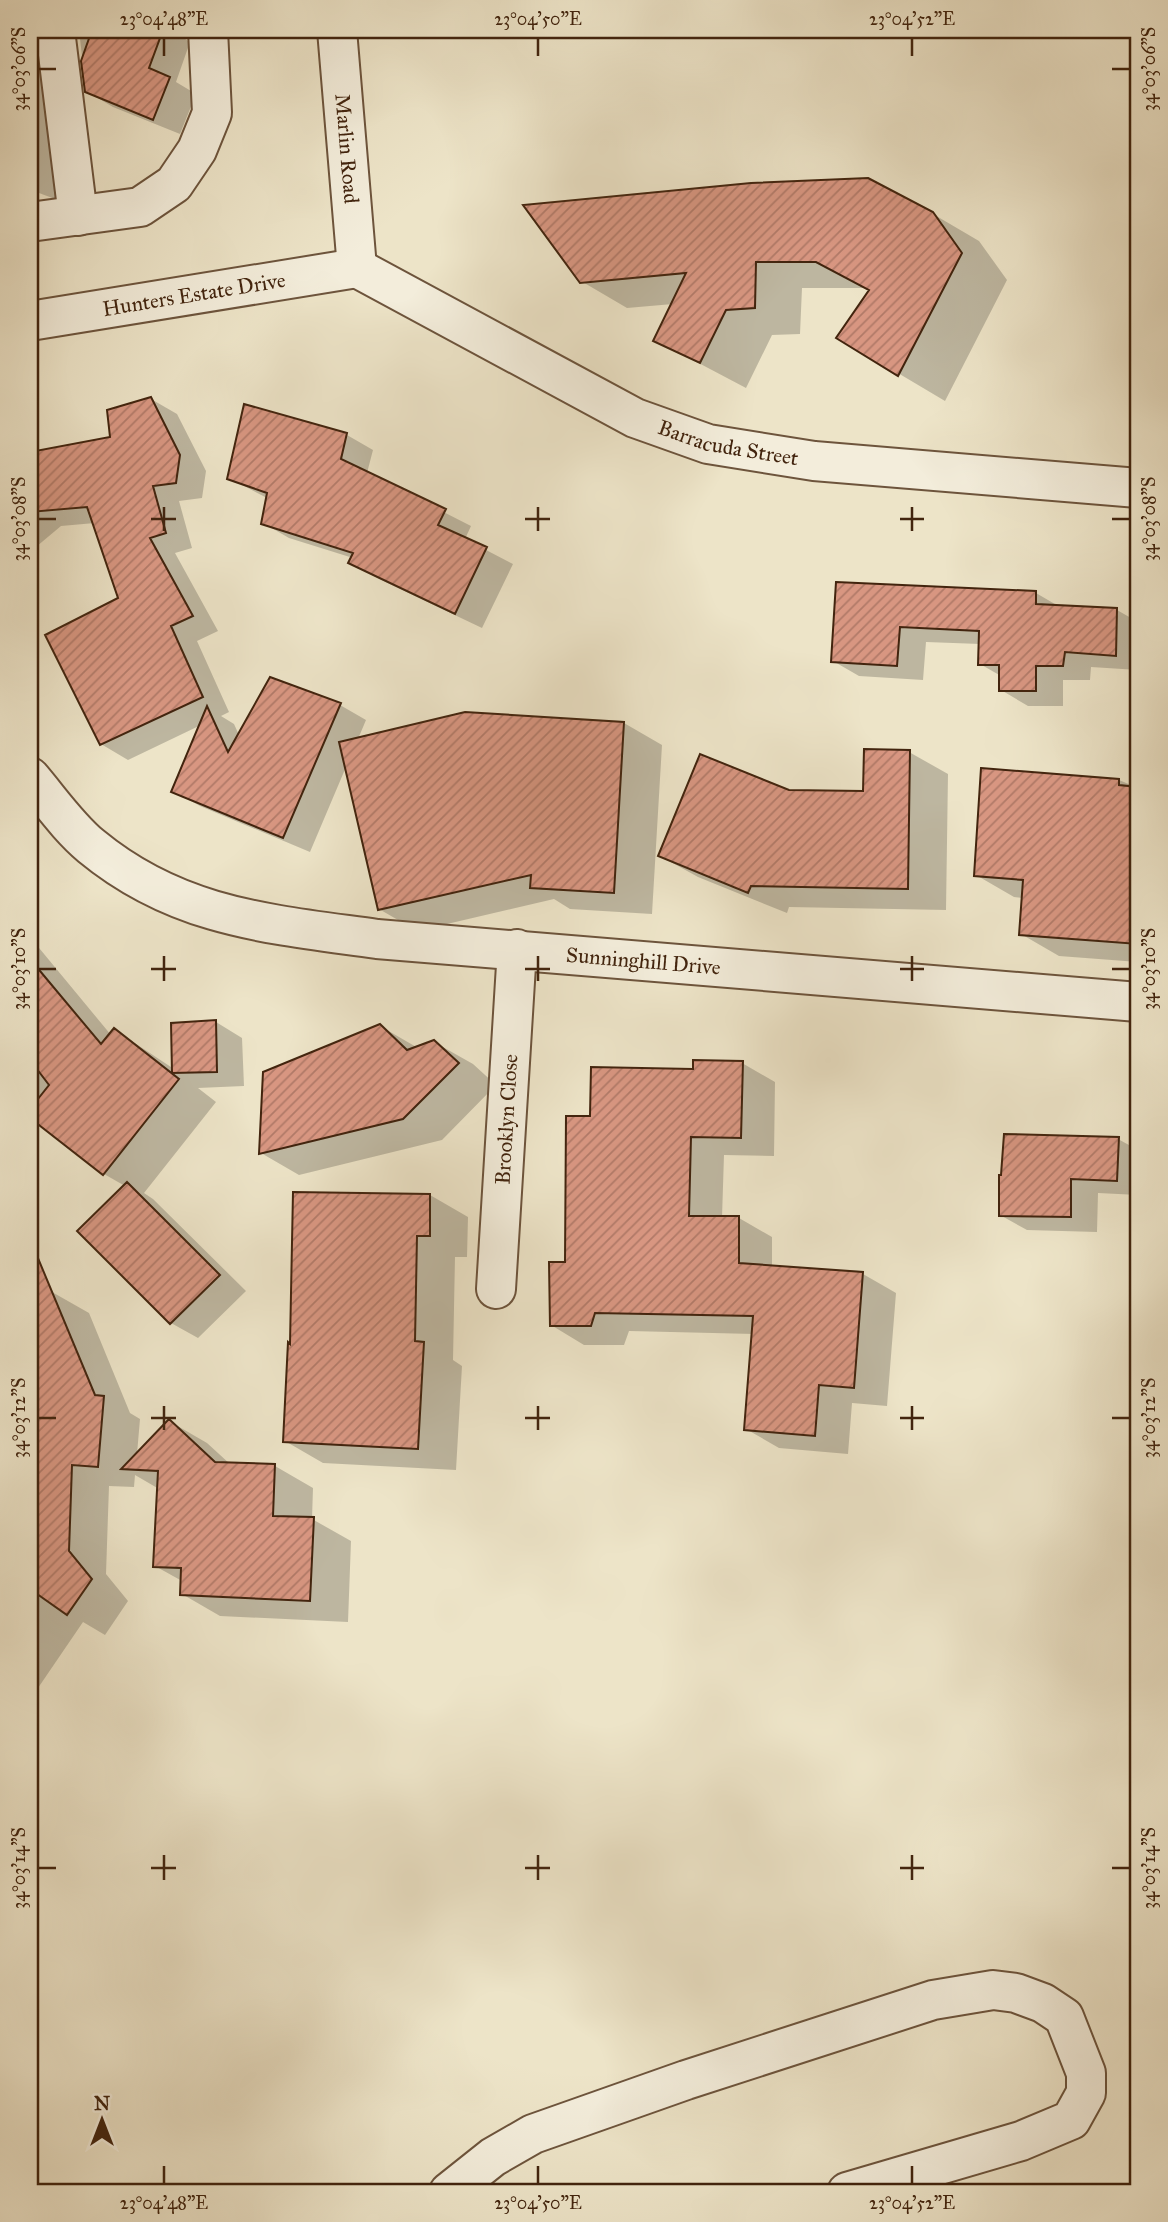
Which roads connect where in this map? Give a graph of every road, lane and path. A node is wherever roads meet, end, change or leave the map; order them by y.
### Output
1 (55, 30) edge
2 (208, 30) edge
3 (337, 30) edge
4 (78, 216) junction
5 (30, 222) edge
6 (357, 268) junction
7 (30, 321) edge
8 (1138, 488) edge
9 (30, 778) edge
10 (517, 948) junction
11 (1138, 1002) edge
12 (496, 1289) dead end
13 (449, 2192) edge
14 (847, 2192) edge

1 - 4 street
2 - 4 street
3 - 6 street, Marlin Road
4 - 5 street
6 - 7 street, Hunters Estate Drive
6 - 8 street, Barracuda Street
9 - 10 street, Sunninghill Drive
10 - 11 street, Sunninghill Drive
10 - 12 street, Brooklyn Close
13 - 14 street

